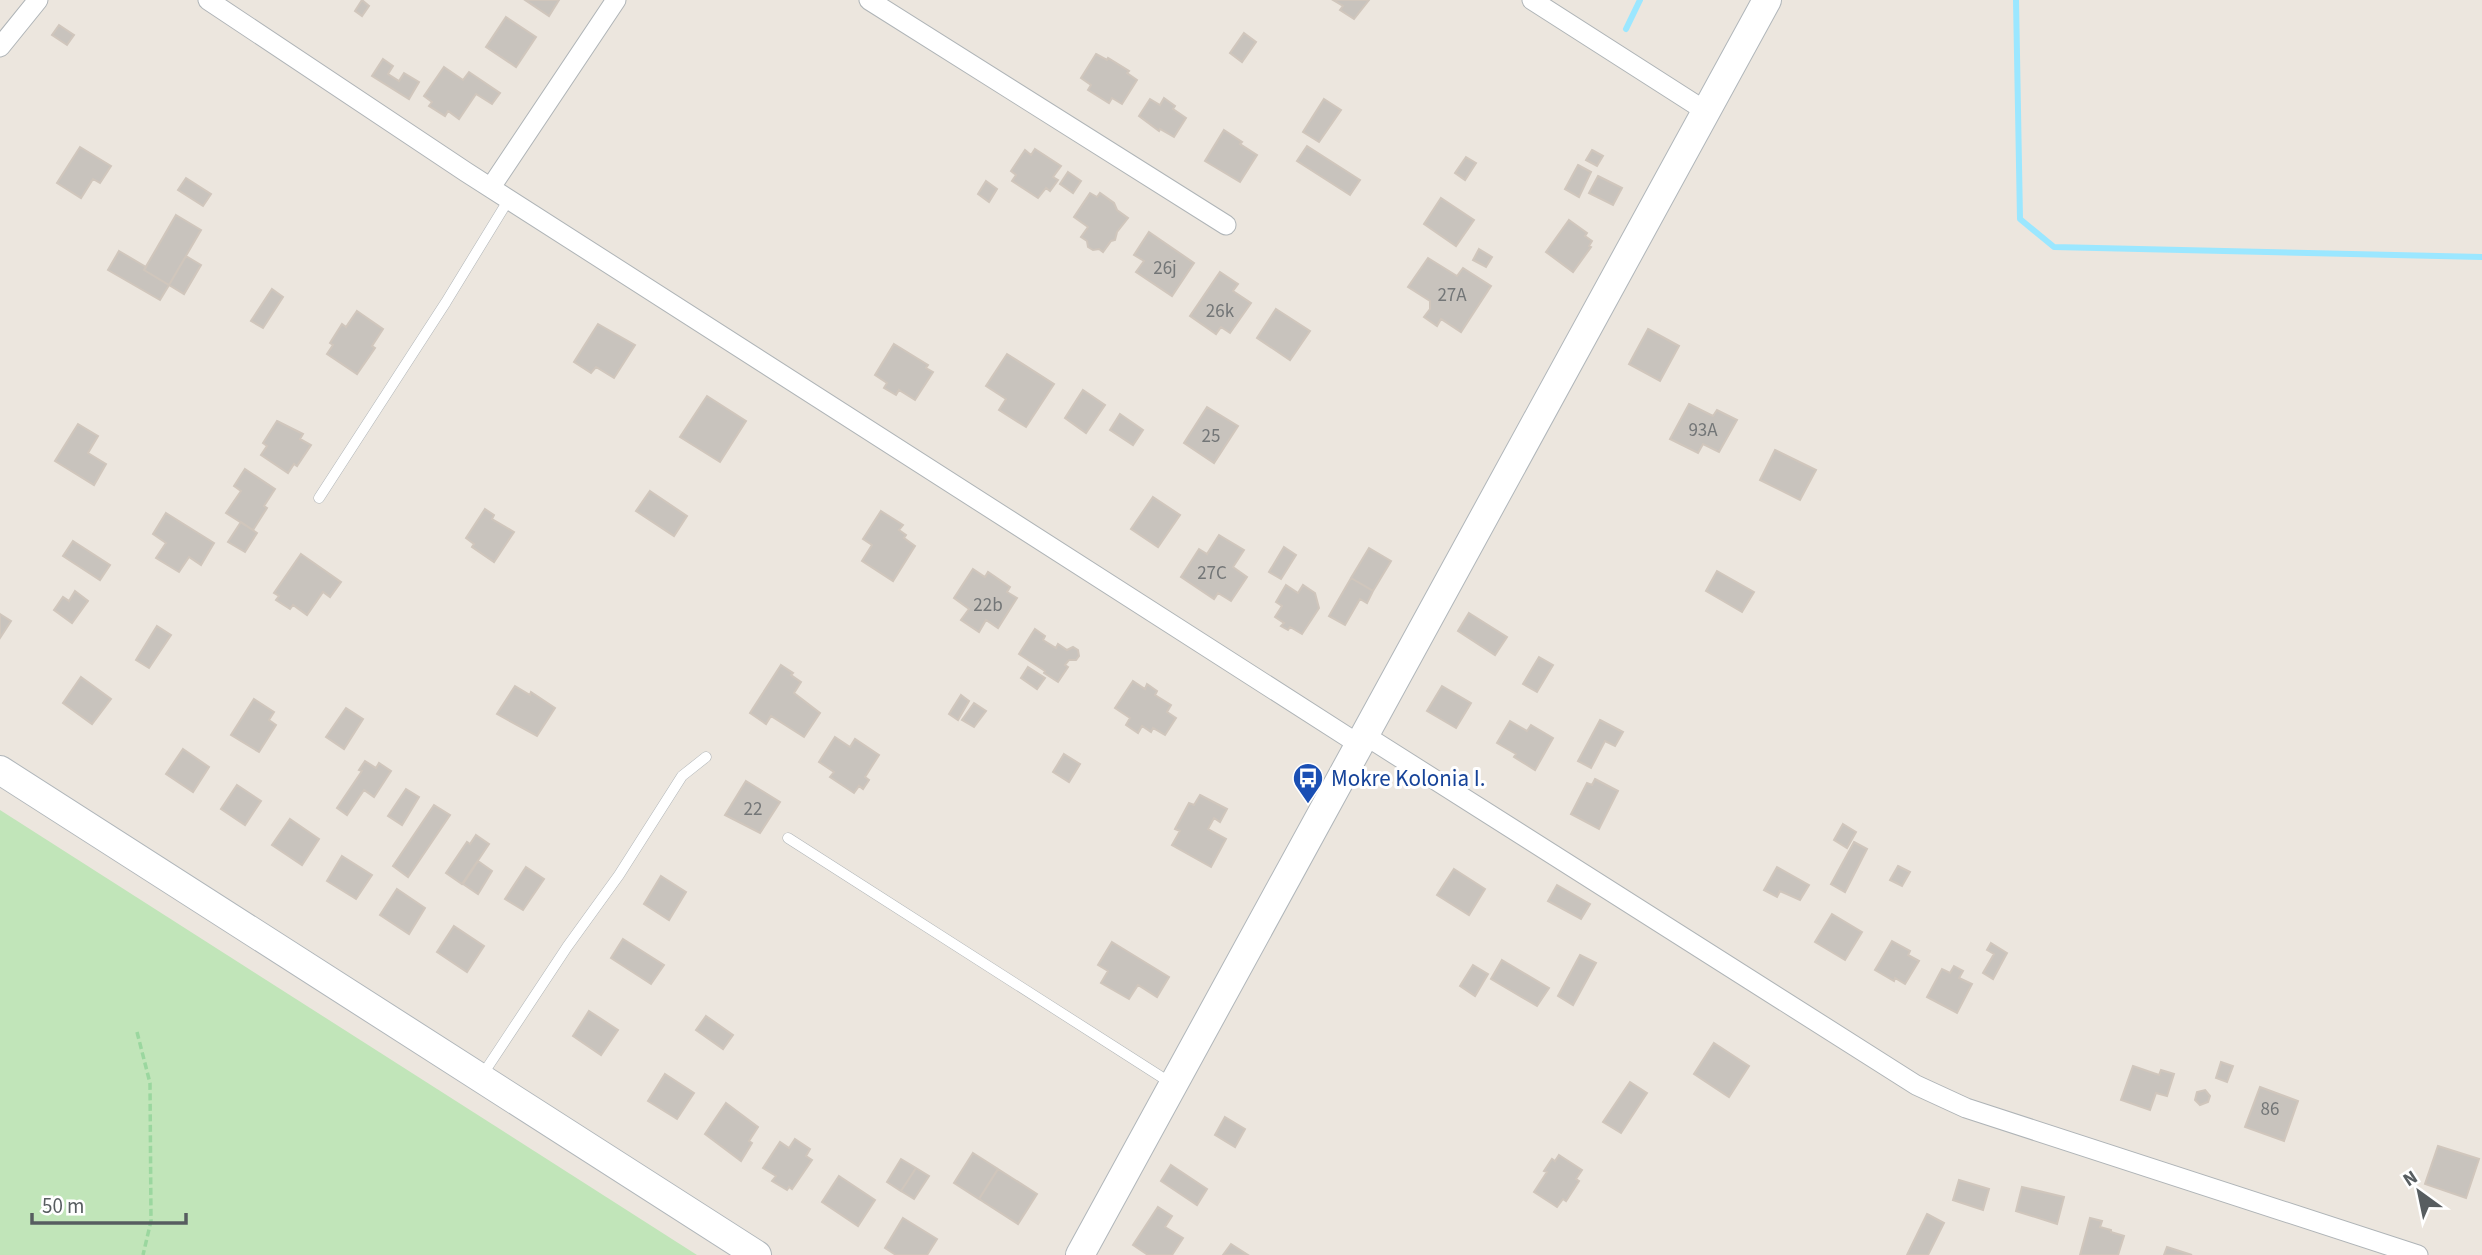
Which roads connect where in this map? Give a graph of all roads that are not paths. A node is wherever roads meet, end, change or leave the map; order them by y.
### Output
1 (38, 0) edge
2 (208, 0) edge
3 (616, 0) edge
4 (869, 0) edge
5 (1532, 0) edge
6 (1767, 0) edge
7 (0, 47) edge
8 (1707, 112) junction
9 (491, 187) junction
10 (509, 199) junction
11 (1226, 225) dead end
12 (318, 498) dead end
13 (1363, 741) junction
14 (706, 757) dead end
15 (0, 771) edge
16 (788, 838) dead end
17 (480, 1077) junction
18 (1176, 1081) junction
19 (757, 1255) edge
20 (1080, 1255) edge
21 (2418, 1255) edge

1 - 7 street
2 - 9 street
3 - 9 street
4 - 11 street
5 - 8 street
6 - 8 street
8 - 13 street
9 - 10 street
10 - 12 lane
10 - 13 street
13 - 18 street
13 - 21 street
14 - 17 lane
15 - 17 street
16 - 18 lane
17 - 19 street
18 - 20 street

